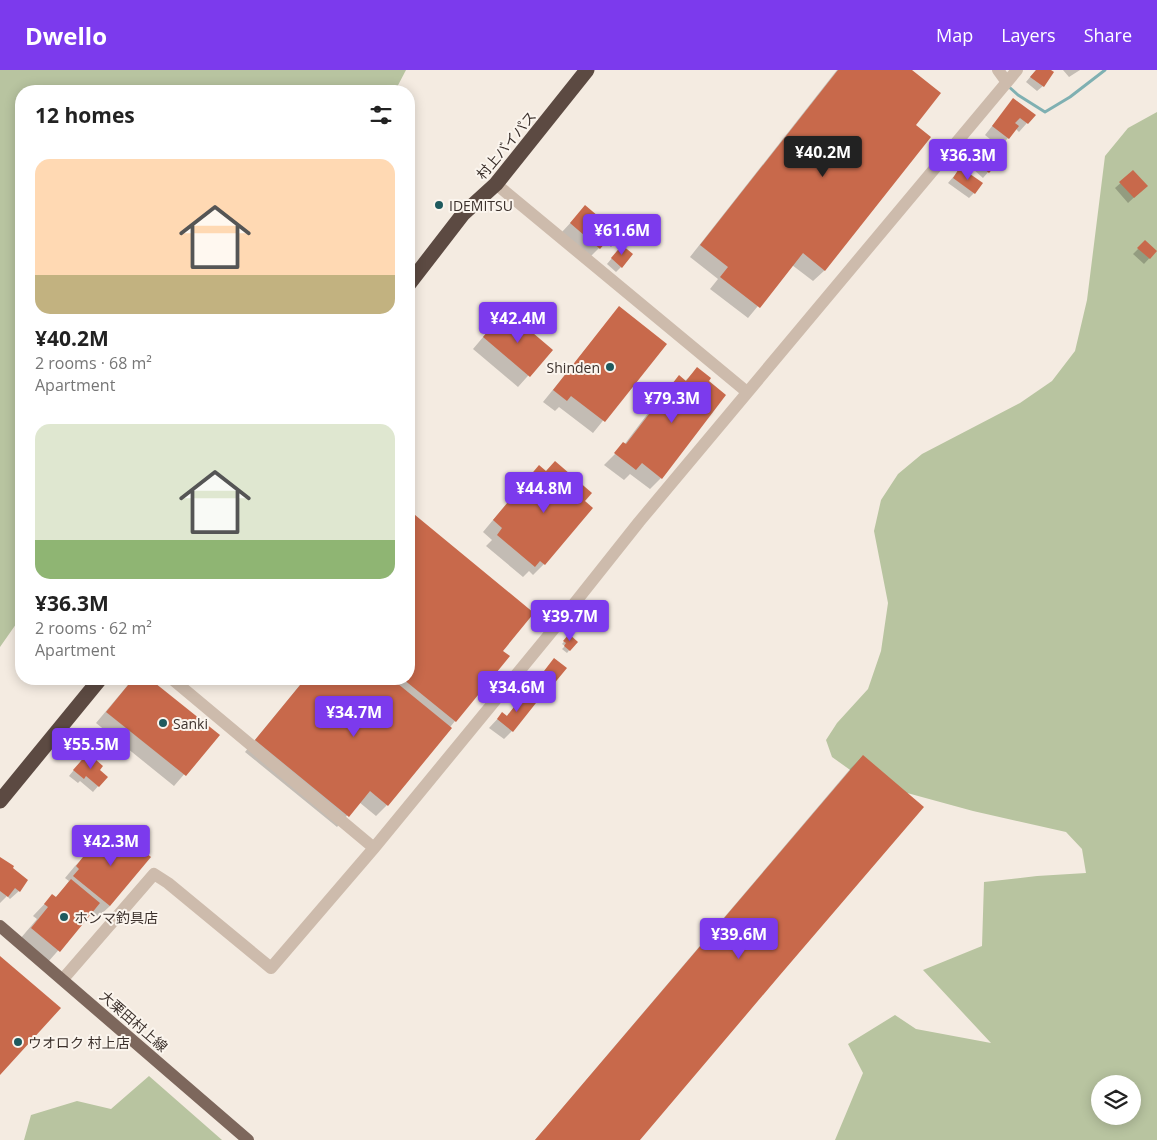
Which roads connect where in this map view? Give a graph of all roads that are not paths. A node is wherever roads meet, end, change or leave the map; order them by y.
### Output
1 (998, 70) edge
2 (1017, 70) edge
3 (581, 72) edge
4 (1006, 81) junction
5 (496, 184) junction
6 (415, 276) edge
7 (747, 392) junction
8 (95, 685) edge
9 (179, 685) edge
10 (0, 801) edge
11 (374, 848) junction
12 (0, 926) edge
13 (63, 979) junction
14 (248, 1140) edge

1 - 4 street
2 - 4 street
3 - 5 highway, 村上バイパス
4 - 7 street
5 - 6 highway, 村上バイパス
5 - 7 street
7 - 11 street
8 - 10 highway
9 - 11 street
11 - 13 street
12 - 13 main road, 大栗田村上線
13 - 14 main road, 大栗田村上線

